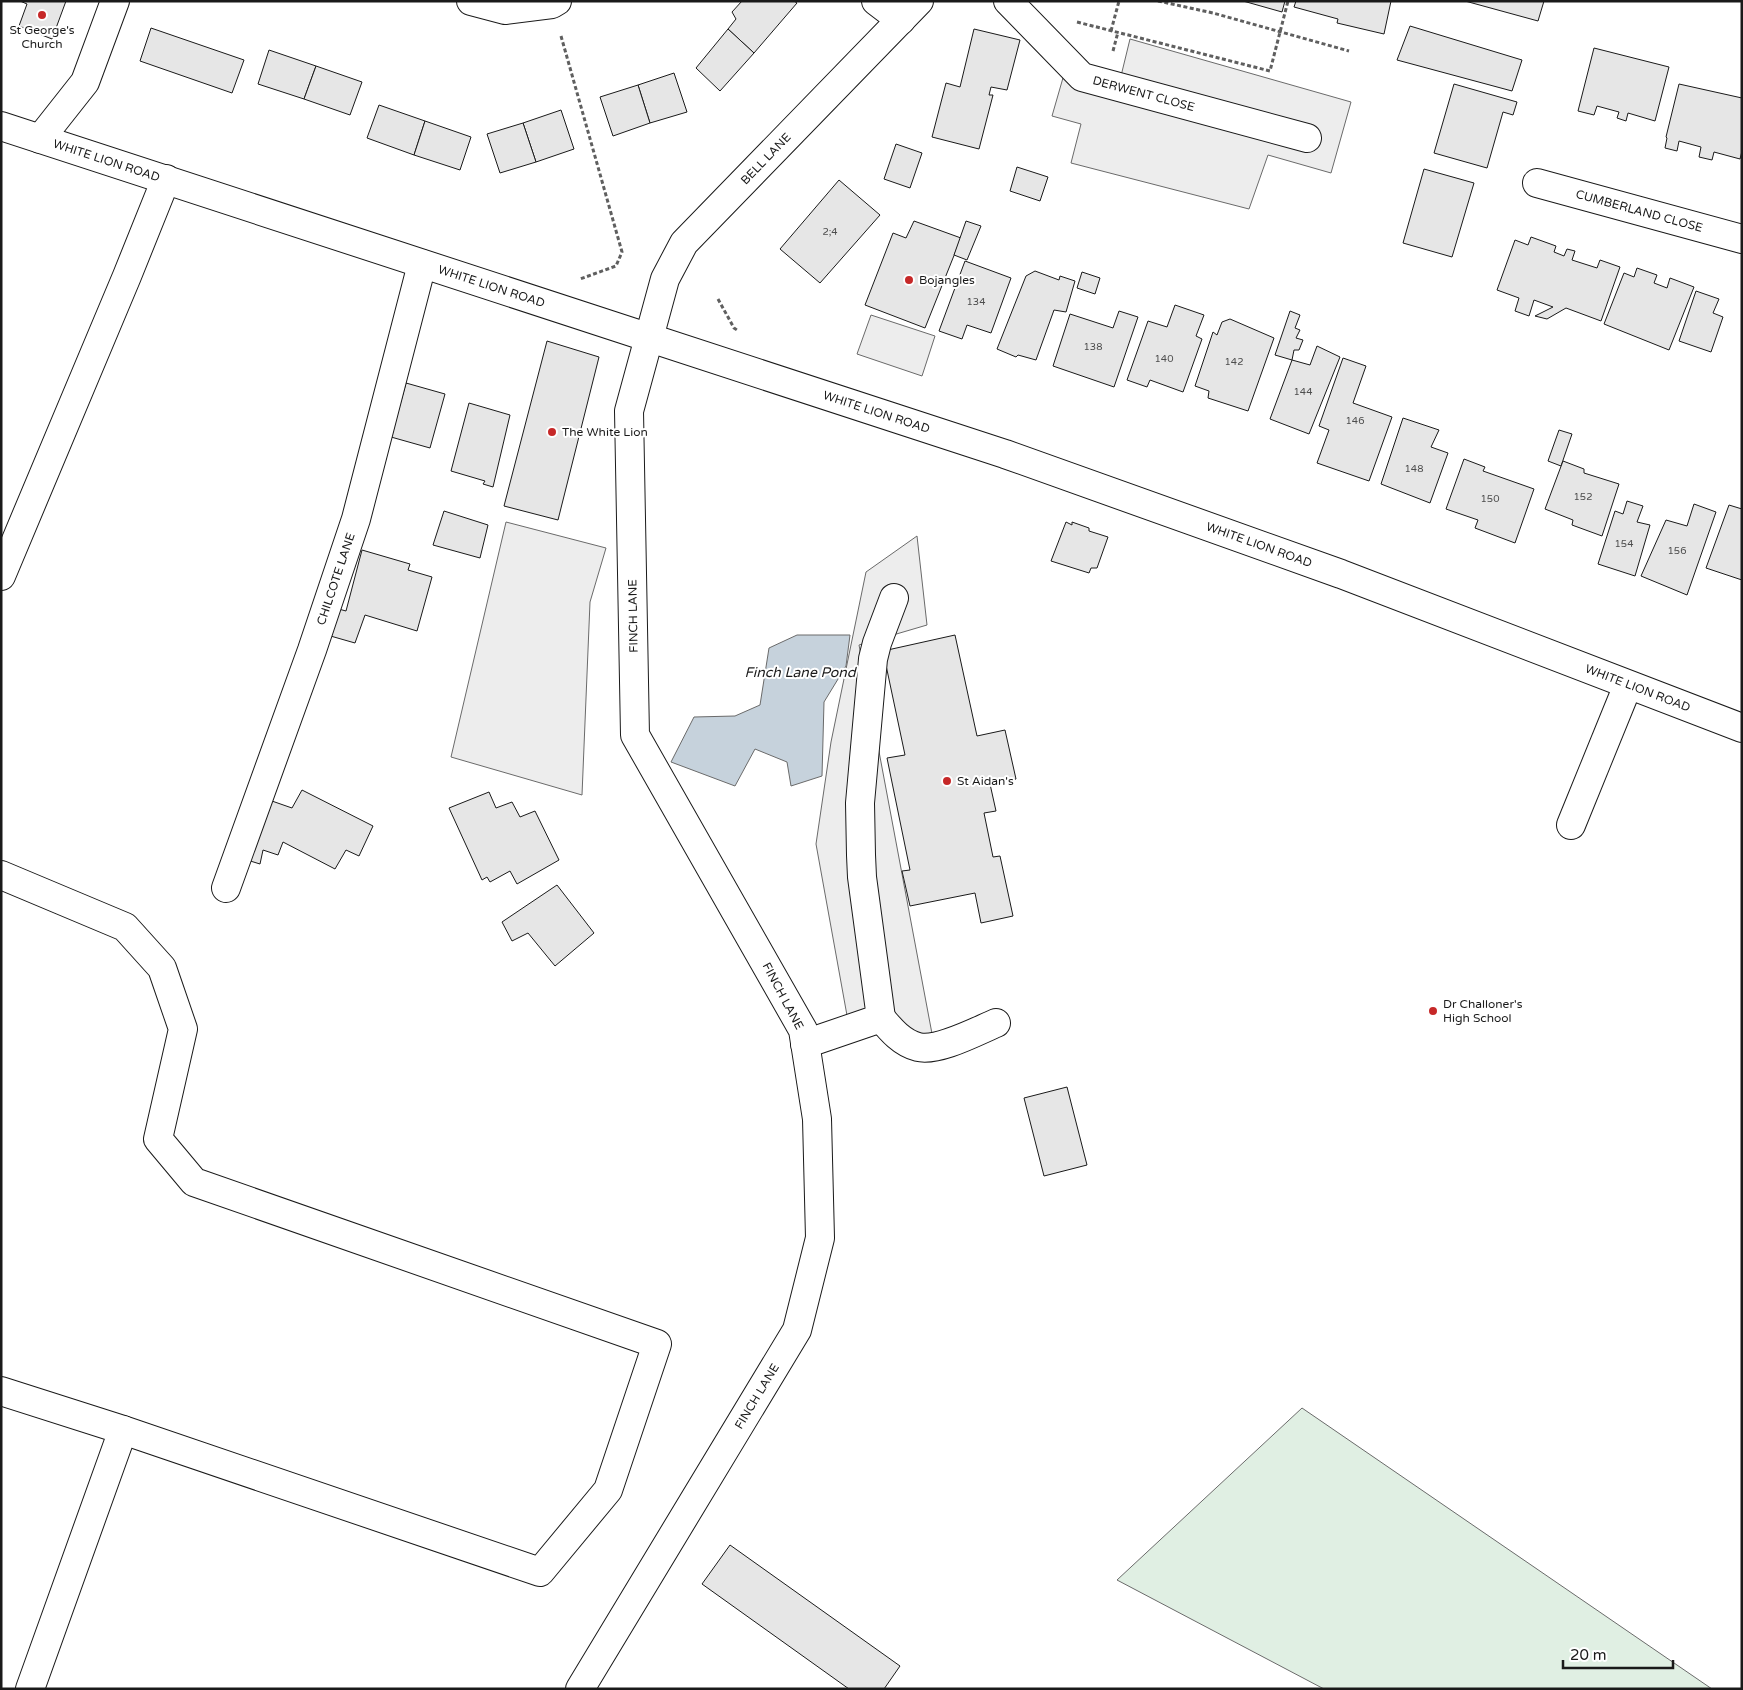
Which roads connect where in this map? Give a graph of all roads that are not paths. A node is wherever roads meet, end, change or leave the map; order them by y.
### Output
1 (114, 1) edge
2 (471, 1) edge
3 (876, 1) edge
4 (1008, 1) edge
5 (554, 2) edge
6 (910, 10) edge
7 (1, 126) edge
8 (1307, 138) dead end
9 (40, 139) junction
10 (166, 179) junction
11 (1537, 183) dead end
12 (1742, 239) edge
13 (422, 264) junction
14 (649, 336) junction
15 (1, 576) edge
16 (894, 598) dead end
17 (1628, 685) junction
18 (1742, 728) edge
19 (1571, 826) dead end
20 (1, 875) edge
21 (226, 888) dead end
22 (881, 1018) junction
23 (996, 1023) dead end
24 (805, 1044) junction
25 (1, 1391) edge
26 (123, 1430) junction
27 (30, 1689) edge
28 (580, 1689) edge

1 - 9 street
2 - 5 street
3 - 6 street
4 - 8 street, DERWENT CLOSE
6 - 14 street, BELL LANE
7 - 9 street, WHITE LION ROAD
9 - 10 street, WHITE LION ROAD
10 - 13 street, WHITE LION ROAD
10 - 15 street
11 - 12 street, CUMBERLAND CLOSE
13 - 14 street, WHITE LION ROAD
13 - 21 street, CHILCOTE LANE
14 - 17 street, WHITE LION ROAD
14 - 24 street, FINCH LANE
16 - 22 street
17 - 18 street, WHITE LION ROAD
17 - 19 street
20 - 26 street
22 - 23 street
22 - 24 street
24 - 28 street, FINCH LANE
25 - 26 street
26 - 27 street

